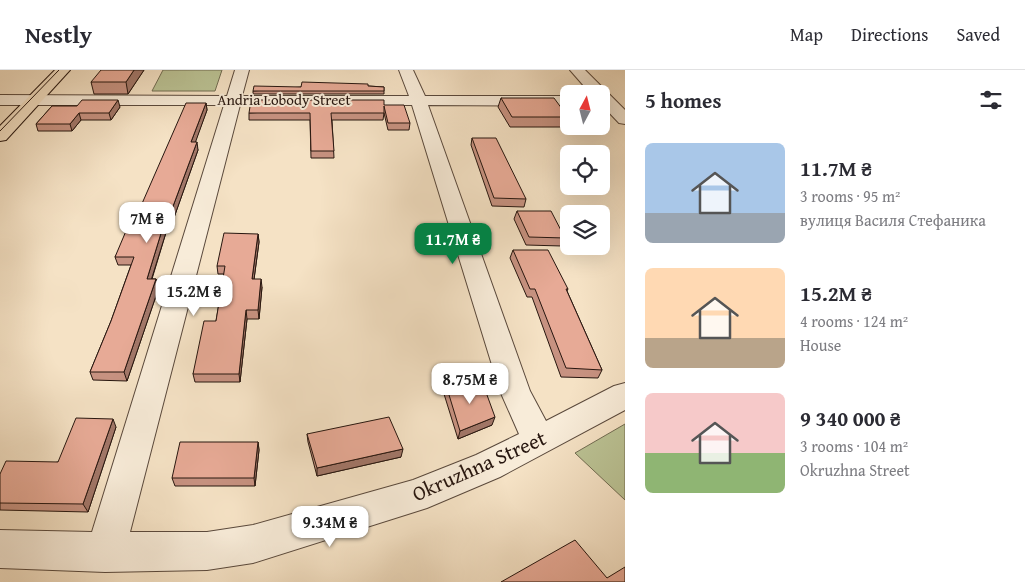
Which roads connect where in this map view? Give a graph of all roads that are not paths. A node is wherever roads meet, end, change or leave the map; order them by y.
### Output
1 (51, 70) edge
2 (63, 70) edge
3 (242, 70) edge
4 (406, 70) edge
5 (576, 70) edge
6 (590, 85) edge
7 (610, 99) edge
8 (0, 100) edge
9 (27, 100) junction
10 (233, 100) junction
11 (419, 101) junction
12 (560, 102) edge
13 (625, 102) edge
14 (610, 105) edge
15 (625, 119) edge
16 (0, 120) edge
17 (0, 136) edge
18 (625, 395) edge
19 (540, 440) junction
20 (0, 549) edge
21 (106, 552) junction

1 - 9 main road
2 - 9 main road
3 - 10 street
4 - 11 street
5 - 6 street
7 - 13 street
8 - 9 street, Andria Lobody Street
9 - 10 street, Andria Lobody Street
9 - 16 main road
9 - 17 main road
10 - 11 street, Andria Lobody Street
10 - 21 street
11 - 12 street, Andria Lobody Street
11 - 19 street
14 - 15 street
18 - 19 street, Okruzhna Street
19 - 21 street, Okruzhna Street
20 - 21 street, Okruzhna Street

